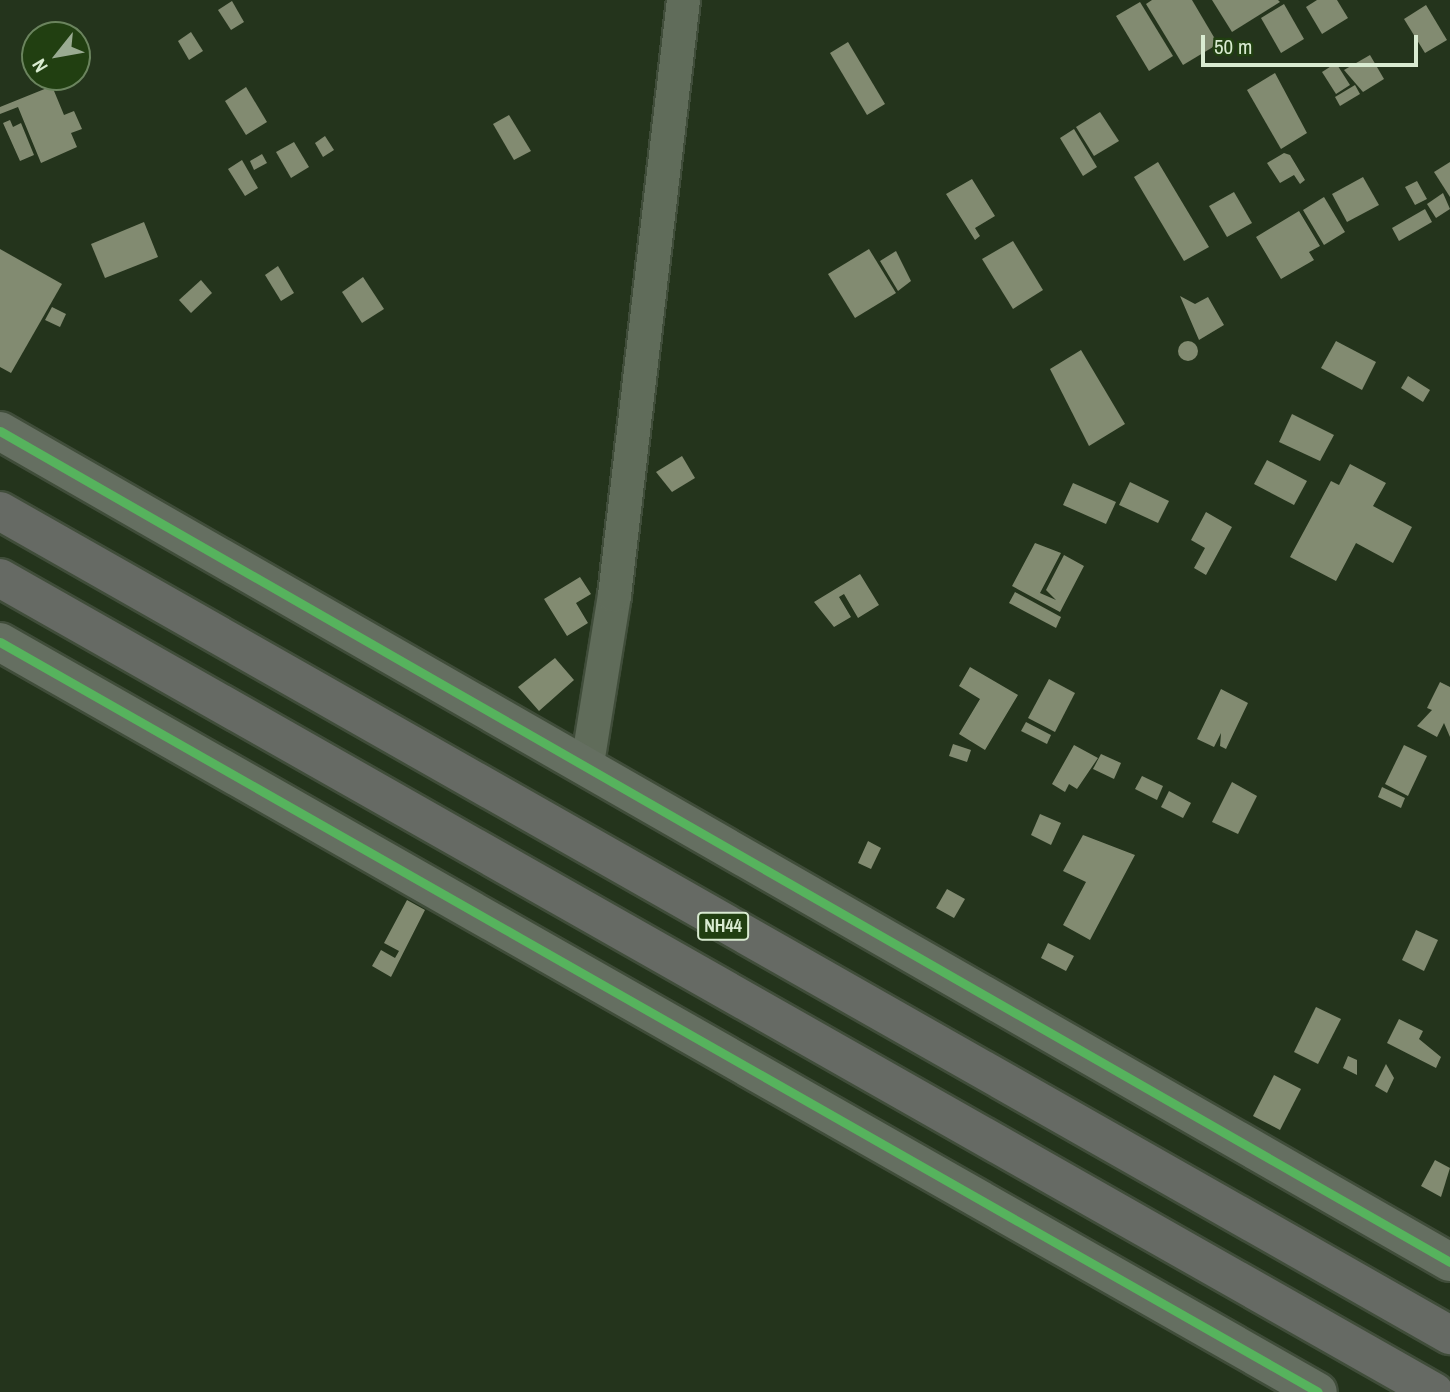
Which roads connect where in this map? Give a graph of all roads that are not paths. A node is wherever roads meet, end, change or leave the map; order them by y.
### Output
1 (683, 0) edge
2 (0, 431) edge
3 (0, 511) edge
4 (0, 578) edge
5 (0, 642) edge
6 (587, 763) junction
7 (1450, 1262) edge
8 (1450, 1335) edge
9 (1318, 1392) edge
10 (1434, 1392) edge

1 - 6 street
2 - 6 street
3 - 8 highway, NH44
4 - 10 highway, NH44
5 - 9 street
6 - 7 street

